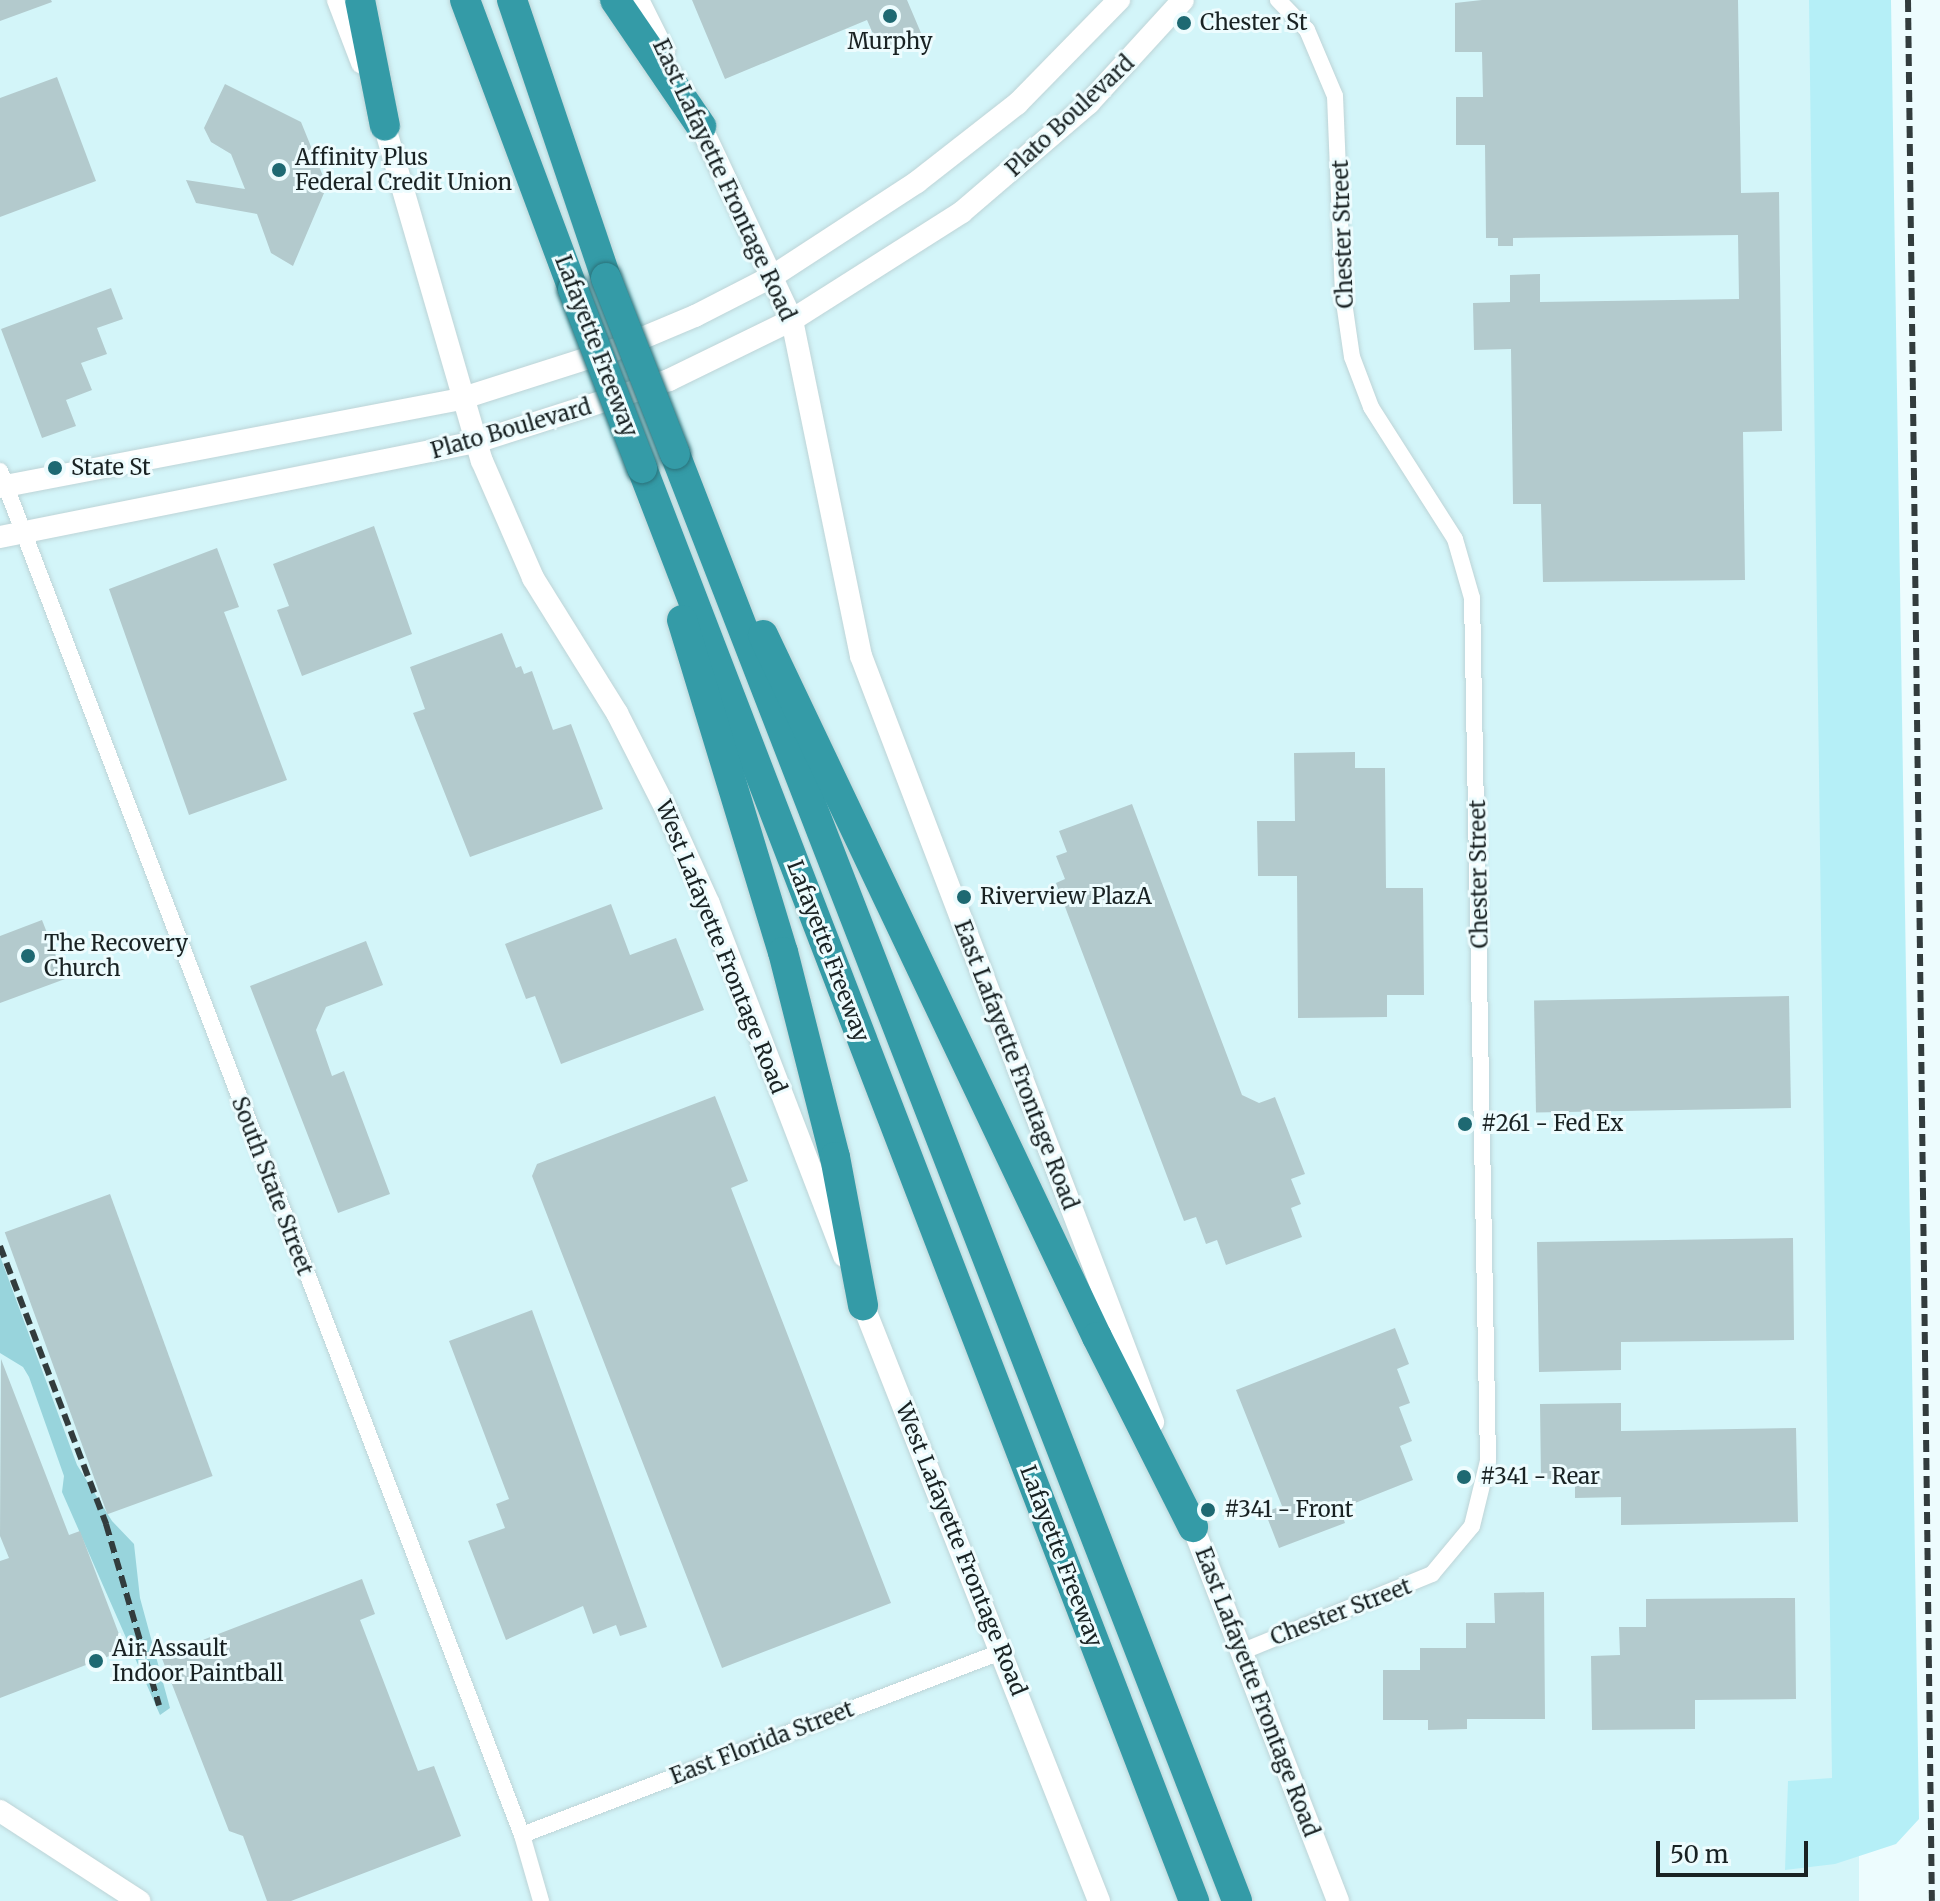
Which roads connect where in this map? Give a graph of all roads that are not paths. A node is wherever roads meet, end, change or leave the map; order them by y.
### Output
1 (338, 0) edge
2 (360, 0) edge
3 (465, 0) edge
4 (512, 0) edge
5 (615, 0) edge
6 (638, 0) edge
7 (1119, 0) edge
8 (1183, 0) edge
9 (1278, 0) edge
10 (385, 126) junction
11 (701, 126) junction
12 (773, 276) junction
13 (792, 320) junction
14 (460, 399) junction
15 (476, 442) junction
16 (679, 465) junction
17 (646, 479) junction
18 (2, 481) edge
19 (24, 532) junction
20 (0, 537) edge
21 (863, 1305) junction
22 (1193, 1527) junction
23 (1003, 1651) junction
24 (1241, 1652) junction
25 (0, 1811) edge
26 (522, 1835) junction
27 (139, 1901) edge
28 (541, 1901) edge
29 (1099, 1901) edge
30 (1194, 1901) edge
31 (1237, 1901) edge
32 (1338, 1901) edge

1 - 10 main road, West Lafayette Frontage Road
2 - 10 highway
3 - 17 highway, Lafayette Freeway, bridge
4 - 16 highway, Lafayette Freeway, bridge
5 - 11 highway
6 - 11 main road, East Lafayette Frontage Road
7 - 12 main road, Plato Boulevard
8 - 13 main road, Plato Boulevard
9 - 24 street, Chester Street
10 - 14 main road, West Lafayette Frontage Road
11 - 12 main road, East Lafayette Frontage Road
12 - 13 main road, East Lafayette Frontage Road
12 - 14 main road, Plato Boulevard
13 - 15 main road, Plato Boulevard
13 - 22 main road, East Lafayette Frontage Road
14 - 15 main road, West Lafayette Frontage Road
14 - 18 main road, Plato Boulevard
15 - 19 main road, Plato Boulevard
15 - 21 main road, West Lafayette Frontage Road
16 - 22 highway
16 - 31 highway, Lafayette Freeway
17 - 21 highway
17 - 30 highway, Lafayette Freeway
18 - 19 street, South State Street
19 - 20 main road, Plato Boulevard
19 - 26 street, South State Street
21 - 23 main road, West Lafayette Frontage Road
22 - 24 main road, East Lafayette Frontage Road
23 - 26 street, East Florida Street
23 - 29 main road, West Lafayette Frontage Road
24 - 32 main road, East Lafayette Frontage Road
25 - 27 main road
26 - 28 street, South State Street

